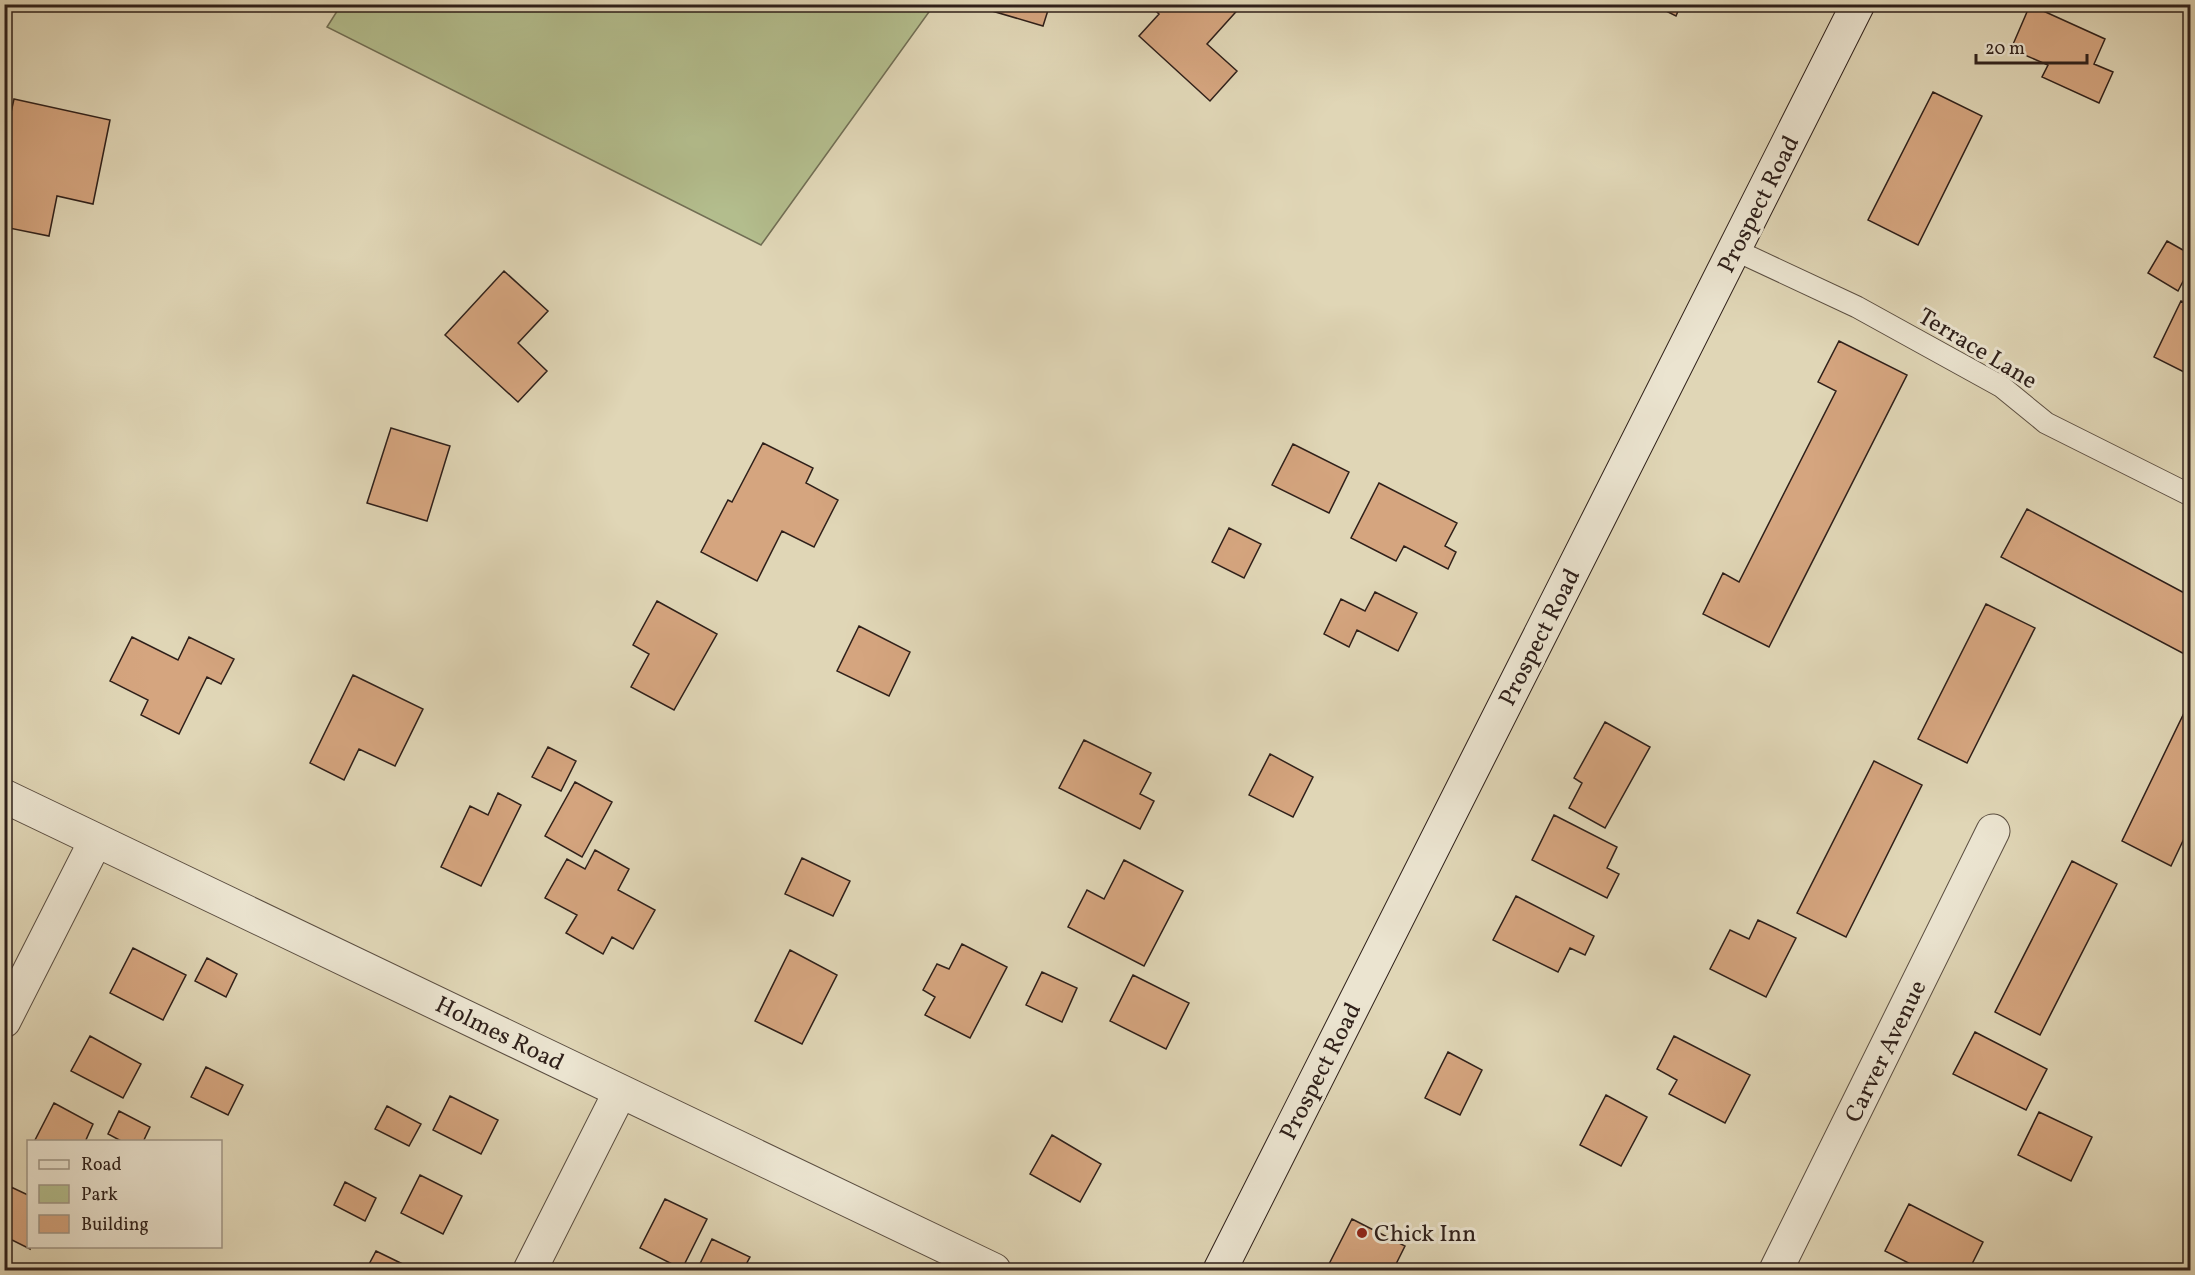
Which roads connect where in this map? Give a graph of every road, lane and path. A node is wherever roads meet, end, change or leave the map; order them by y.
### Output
1 (1858, 4) edge
2 (1735, 250) junction
3 (2190, 495) edge
4 (4, 796) edge
5 (1993, 831) dead end
6 (96, 840) junction
7 (4, 1021) edge
8 (620, 1092) junction
9 (530, 1270) edge
10 (994, 1270) edge
11 (1220, 1270) edge
12 (1776, 1270) edge

1 - 2 street, Prospect Road
2 - 3 lane, Terrace Lane
2 - 11 street, Prospect Road
4 - 6 street, Holmes Road
5 - 12 street, Carver Avenue
6 - 7 street
6 - 8 street, Holmes Road
8 - 9 street
8 - 10 street, Holmes Road

